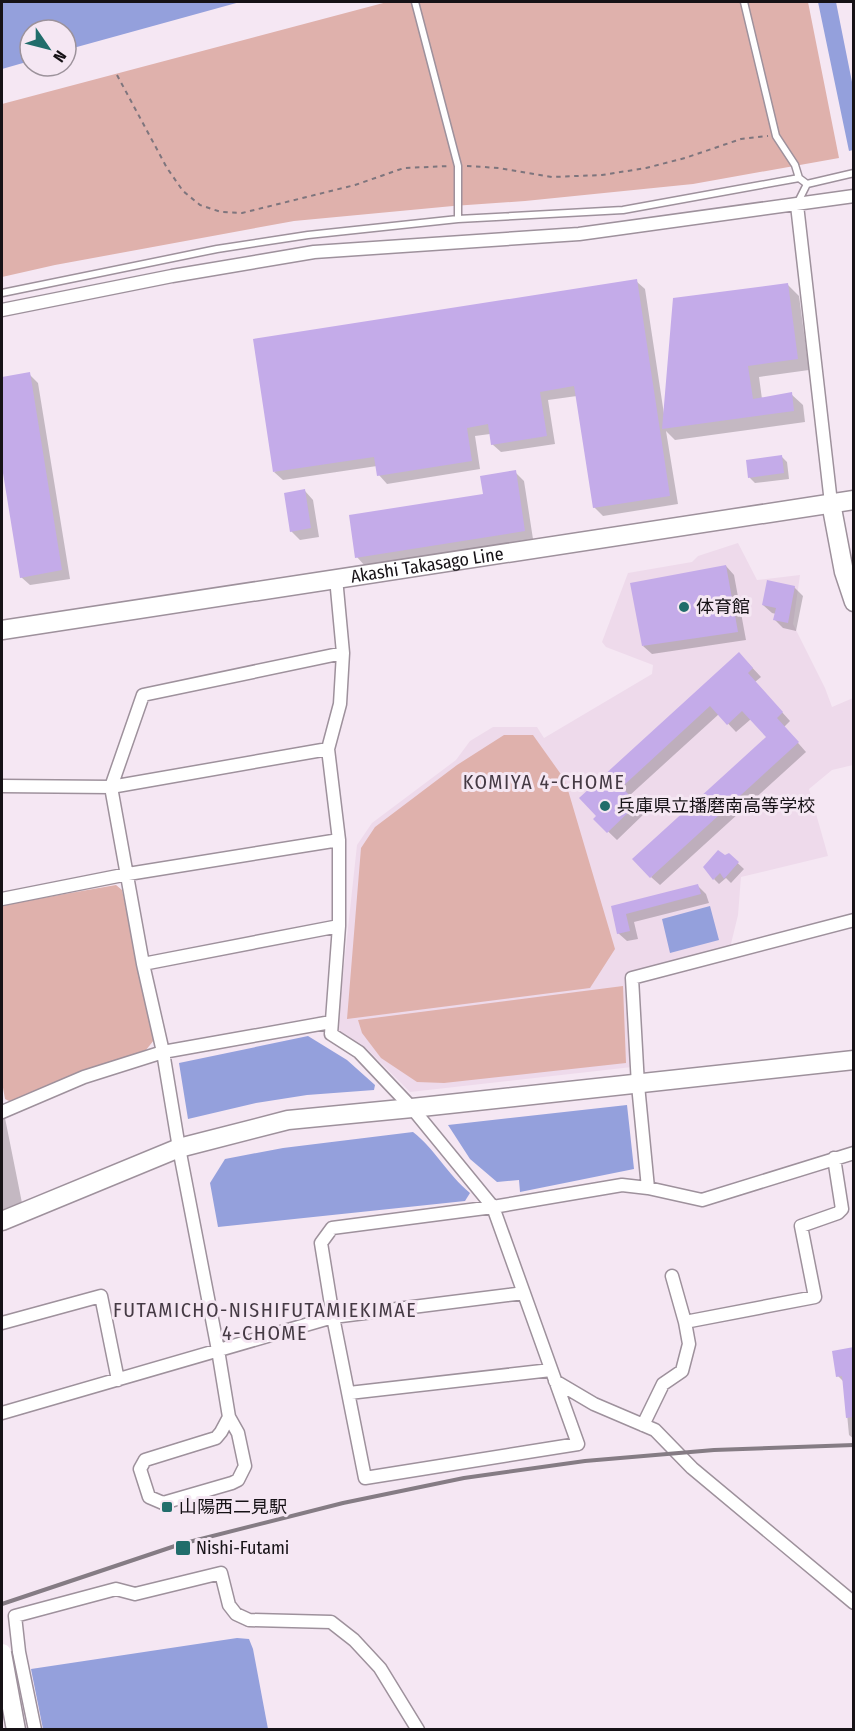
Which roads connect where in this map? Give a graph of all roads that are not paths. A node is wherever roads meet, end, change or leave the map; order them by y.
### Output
1 (415, 2) edge
2 (744, 2) edge
3 (854, 173) edge
4 (799, 178) junction
5 (807, 184) junction
6 (854, 196) edge
7 (797, 205) junction
8 (458, 219) junction
9 (2, 293) edge
10 (2, 310) edge
11 (854, 500) edge
12 (831, 503) junction
13 (336, 578) junction
14 (854, 602) edge
15 (2, 630) edge
16 (343, 652) junction
17 (328, 749) junction
18 (2, 786) edge
19 (111, 787) junction
20 (339, 840) junction
21 (128, 874) junction
22 (2, 899) edge
23 (854, 920) edge
24 (339, 926) junction
25 (143, 964) junction
26 (331, 1022) junction
27 (163, 1052) junction
28 (854, 1060) edge
29 (638, 1084) junction
30 (412, 1108) junction
31 (2, 1112) edge
32 (179, 1148) junction
33 (854, 1153) edge
34 (834, 1158) junction
35 (648, 1188) junction
36 (494, 1207) junction
37 (2, 1221) edge
38 (672, 1276) dead end
39 (524, 1293) junction
40 (333, 1317) junction
41 (685, 1322) junction
42 (2, 1323) edge
43 (218, 1350) junction
44 (553, 1376) junction
45 (118, 1380) junction
46 (349, 1393) junction
47 (2, 1413) edge
48 (229, 1417) junction
49 (643, 1425) junction
50 (854, 1603) edge
51 (7, 1653) edge
52 (16, 1730) edge
53 (35, 1730) edge
54 (418, 1730) edge

1 - 8 lane
2 - 4 lane
3 - 5 lane
4 - 5 lane
4 - 8 lane
5 - 7 lane
6 - 7 street
7 - 10 street
7 - 12 street
8 - 9 lane
11 - 12 street, Akashi Takasago Line
12 - 13 street, Akashi Takasago Line
12 - 14 street
13 - 15 street, Akashi Takasago Line
13 - 16 street
16 - 17 street
16 - 19 street
17 - 19 street
17 - 20 street
18 - 19 street
19 - 21 street
20 - 21 street
20 - 24 street
21 - 22 street
21 - 25 street
23 - 29 street
24 - 25 street
24 - 26 street
25 - 27 street
26 - 27 street
26 - 30 street
27 - 31 street
27 - 32 street
28 - 29 street
29 - 30 street
29 - 35 street
30 - 32 street
30 - 36 street
32 - 37 street
32 - 43 street
33 - 34 street
34 - 35 street
34 - 41 street
35 - 36 street
36 - 39 street
36 - 40 street
38 - 41 street
39 - 40 street
39 - 44 street
40 - 43 street
40 - 46 street
41 - 49 street
42 - 45 street
43 - 45 street
43 - 48 street
44 - 46 street
44 - 46 street
44 - 49 street
45 - 47 street
48 - 48 street
49 - 50 street
51 - 52 street, bridge
51 - 53 street
51 - 54 street

